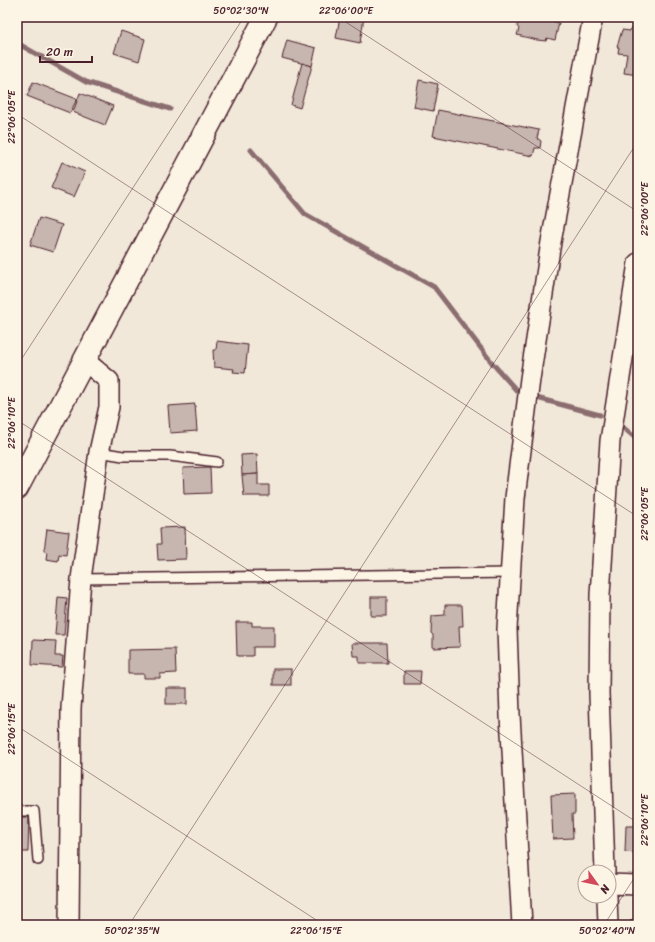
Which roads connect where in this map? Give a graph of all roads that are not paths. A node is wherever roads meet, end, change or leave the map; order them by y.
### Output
1 (266, 17) edge
2 (593, 17) edge
3 (638, 263) edge
4 (84, 360) junction
5 (99, 452) junction
6 (217, 462) dead end
7 (17, 488) edge
8 (510, 573) junction
9 (80, 579) junction
10 (17, 811) edge
11 (38, 860) dead end
12 (605, 864) edge
13 (617, 884) edge
14 (638, 885) edge
15 (607, 904) edge
16 (69, 925) edge
17 (522, 925) edge
18 (608, 925) edge

1 - 4 main road
2 - 8 street
3 - 12 street
4 - 5 street
4 - 7 main road
5 - 6 lane
5 - 9 street
8 - 9 lane
8 - 17 street
9 - 16 street
10 - 11 lane
13 - 14 street
15 - 18 street

